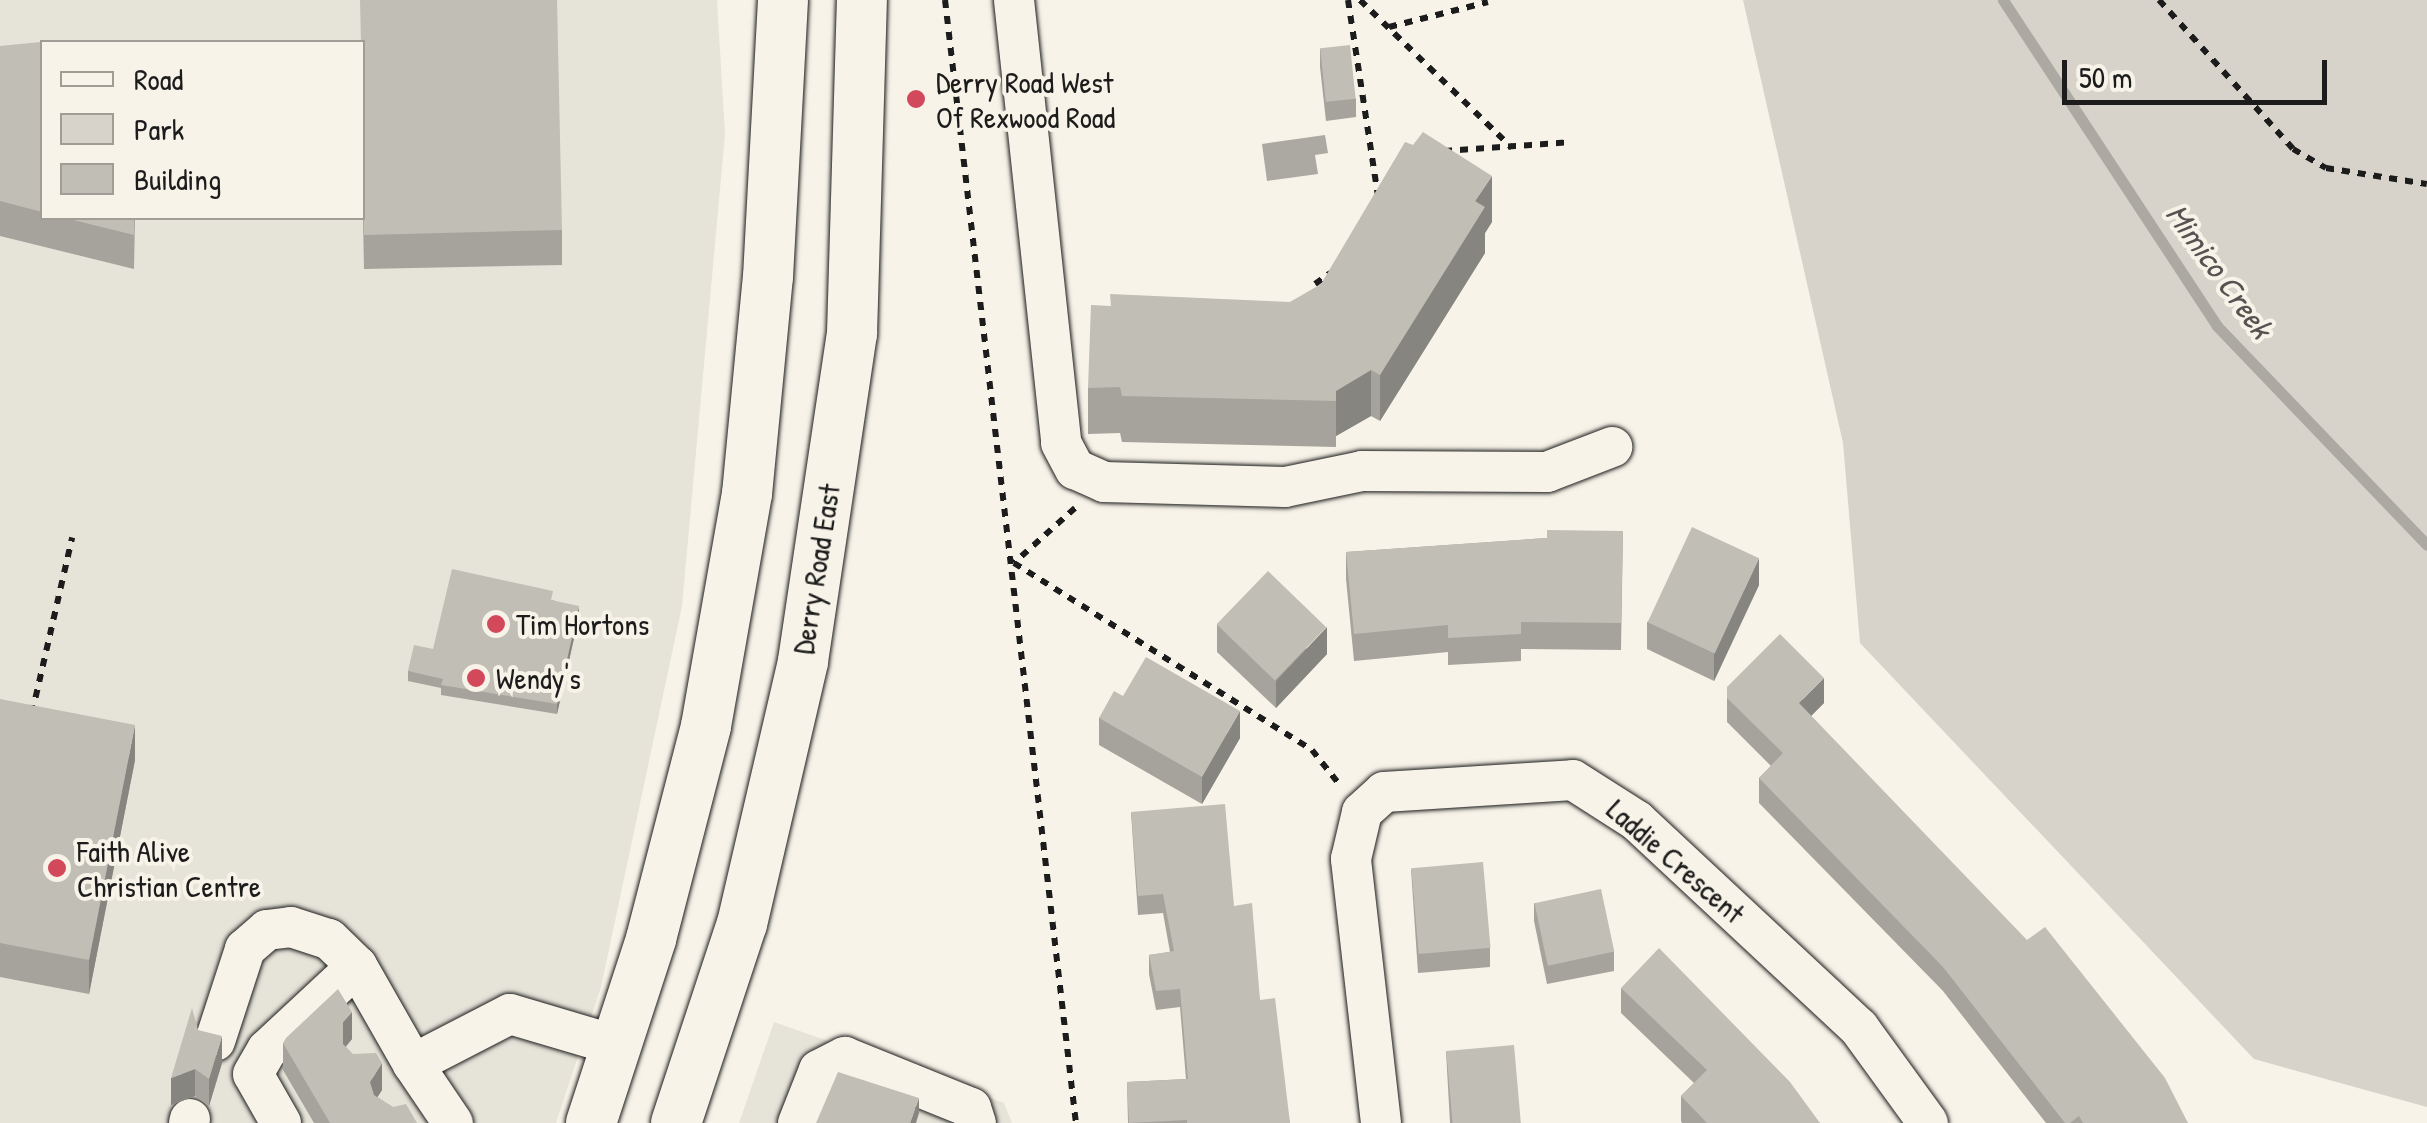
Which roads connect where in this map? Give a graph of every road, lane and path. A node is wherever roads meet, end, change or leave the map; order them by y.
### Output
1 (783, 0) edge
2 (862, 0) edge
3 (945, 0) edge
4 (1014, 0) edge
5 (1348, 0) edge
6 (1360, 0) edge
7 (2159, 0) edge
8 (1488, 2) edge
9 (1388, 28) junction
10 (1572, 142) dead end
11 (1512, 148) junction
12 (1485, 149) junction
13 (1434, 151) edge
14 (1478, 162) edge
15 (2427, 184) edge
16 (1390, 196) edge
17 (1346, 260) edge
18 (1315, 284) edge
19 (1612, 447) dead end
20 (1104, 482) junction
21 (72, 538) dead end
22 (1014, 564) junction
23 (30, 720) edge
24 (1362, 812) junction
25 (357, 966) junction
26 (215, 1041) edge
27 (618, 1046) junction
28 (401, 1064) junction
29 (284, 1110) edge
30 (394, 1110) edge
31 (688, 1118) edge
32 (453, 1123) edge
33 (591, 1123) edge
34 (798, 1123) edge
35 (976, 1123) edge
36 (1076, 1123) edge
37 (1381, 1123) edge
38 (1928, 1123) edge

1 - 27 main road
2 - 31 main road, Derry Road East
3 - 22 path
4 - 20 street
5 - 16 path
6 - 9 path
7 - 15 path
8 - 9 path
9 - 11 path
10 - 11 path
11 - 12 path
12 - 13 path
12 - 14 path
17 - 18 path
19 - 20 street
20 - 22 path
21 - 23 path
22 - 24 path
22 - 36 path
24 - 37 street
24 - 38 street, Laddie Crescent
25 - 26 street
25 - 28 street
25 - 29 street
27 - 28 street
27 - 33 main road
28 - 30 street
28 - 32 street
34 - 35 street

